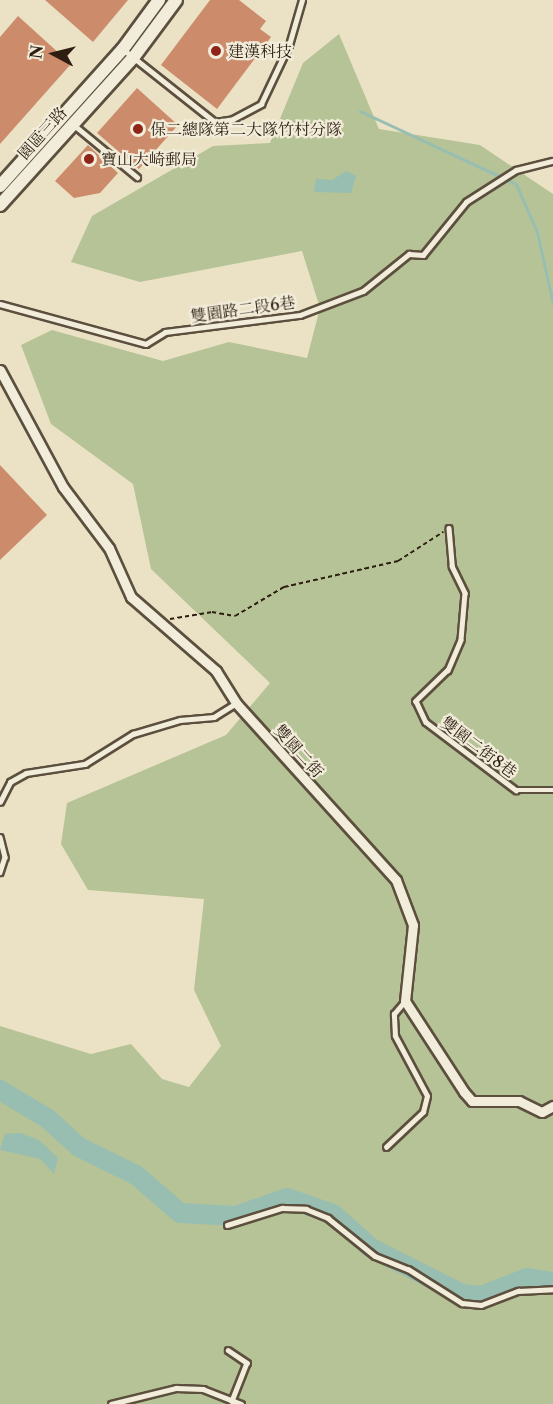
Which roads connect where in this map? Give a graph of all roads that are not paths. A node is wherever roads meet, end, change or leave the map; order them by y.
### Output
1 (159, 0) edge
2 (176, 0) edge
3 (302, 0) edge
4 (123, 49) junction
5 (133, 58) junction
6 (63, 115) junction
7 (73, 124) junction
8 (553, 161) edge
9 (137, 177) dead end
10 (0, 186) edge
11 (0, 205) edge
12 (0, 304) edge
13 (0, 370) edge
14 (449, 528) road end
15 (236, 703) junction
16 (553, 790) edge
17 (0, 802) edge
18 (0, 837) edge
19 (0, 872) edge
20 (405, 1000) junction
21 (553, 1106) edge
22 (386, 1147) dead end
23 (228, 1225) dead end
24 (553, 1289) edge
25 (228, 1350) dead end
26 (232, 1401) junction
27 (111, 1404) edge
28 (241, 1404) edge

1 - 4 street, 園區三路
2 - 5 street, 園區三路
3 - 5 lane
4 - 5 lane
4 - 6 street, 園區三路
5 - 7 street, 園區三路
6 - 7 lane
6 - 10 street, 園區三路
7 - 9 lane
7 - 11 street, 園區三路
8 - 12 lane, 雙園路二段6巷
13 - 15 street, 雙園二街
14 - 16 lane, 雙園二街8巷
15 - 17 lane
15 - 20 street, 雙園二街
18 - 19 lane
20 - 21 street
20 - 22 lane
23 - 24 lane
25 - 26 lane
26 - 27 lane
26 - 28 lane

